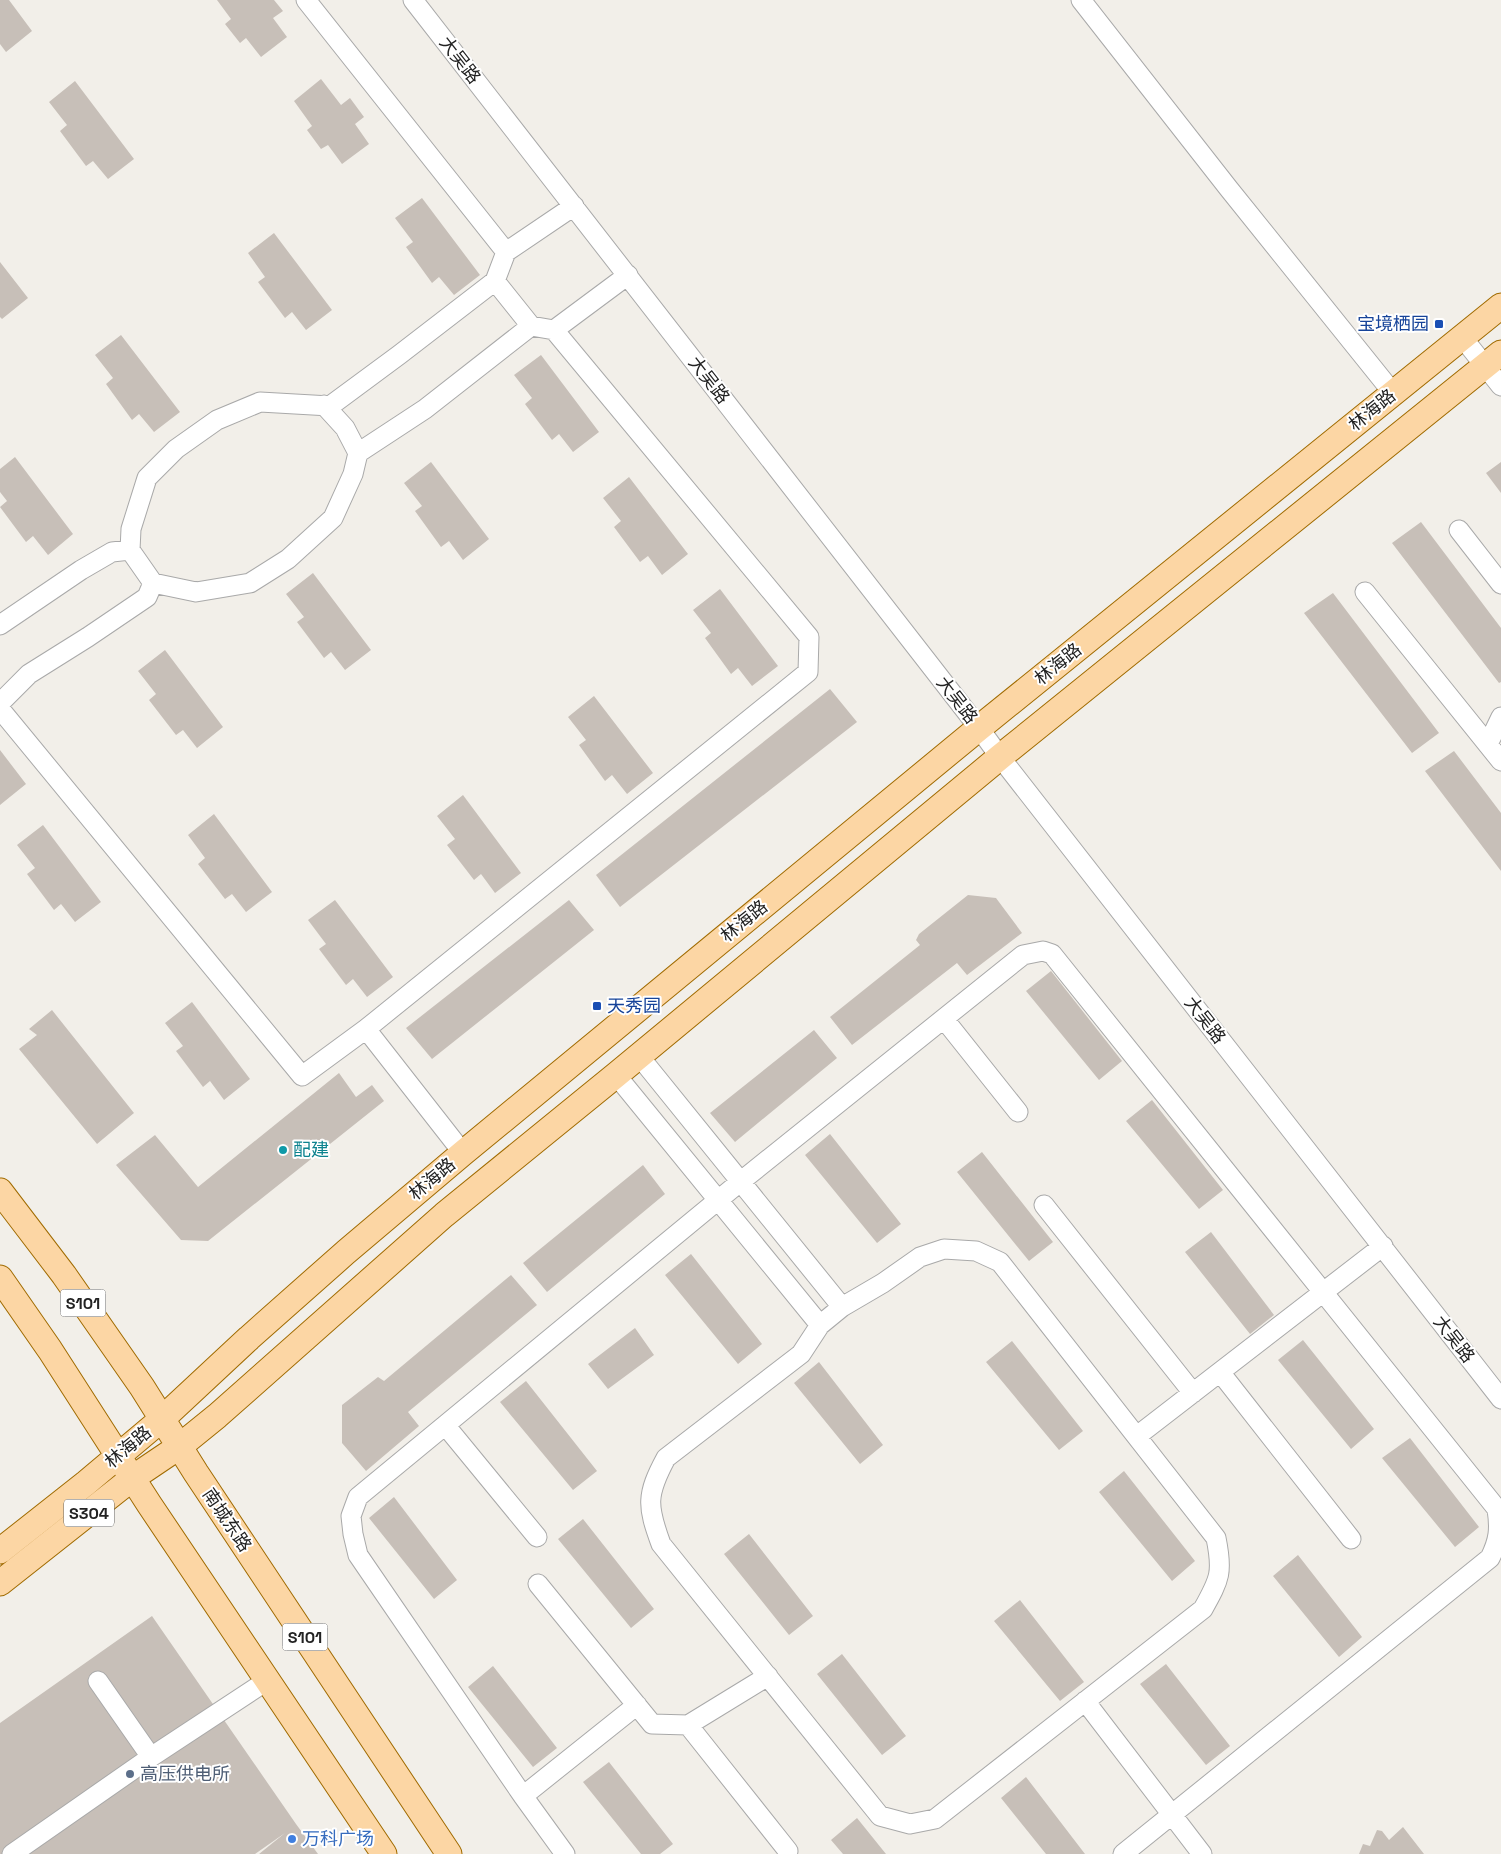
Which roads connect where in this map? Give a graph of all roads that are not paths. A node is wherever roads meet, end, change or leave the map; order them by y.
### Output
1 (306, 0) edge
2 (413, 0) edge
3 (1081, 0) edge
4 (574, 206) junction
5 (506, 252) junction
6 (628, 275) junction
7 (496, 281) junction
8 (1501, 306) edge
9 (532, 326) junction
10 (554, 330) junction
11 (1462, 337) junction
12 (1493, 360) edge
13 (1501, 386) edge
14 (1393, 393) junction
15 (324, 405) junction
16 (358, 453) junction
17 (1459, 530) dead end
18 (130, 550) junction
19 (154, 583) junction
20 (1501, 584) edge
21 (1365, 592) dead end
22 (0, 625) edge
23 (0, 703) edge
24 (0, 709) edge
25 (1501, 717) edge
26 (979, 728) junction
27 (1488, 744) junction
28 (1000, 757) junction
29 (1501, 760) edge
30 (944, 1019) junction
31 (366, 1028) junction
32 (639, 1056) junction
33 (616, 1075) junction
34 (1018, 1112) dead end
35 (463, 1153) junction
36 (740, 1182) junction
37 (0, 1191) edge
38 (718, 1201) junction
39 (1044, 1205) dead end
40 (1383, 1246) junction
41 (0, 1278) edge
42 (1323, 1292) junction
43 (842, 1307) junction
44 (820, 1325) junction
45 (1220, 1372) junction
46 (1193, 1393) junction
47 (1501, 1400) edge
48 (162, 1419) junction
49 (446, 1425) junction
50 (1137, 1436) junction
51 (180, 1446) junction
52 (118, 1455) junction
53 (134, 1477) junction
54 (536, 1537) dead end
55 (1351, 1539) dead end
56 (0, 1551) edge
57 (0, 1582) edge
58 (538, 1584) dead end
59 (768, 1676) junction
60 (268, 1680) junction
61 (98, 1681) dead end
62 (1085, 1701) junction
63 (638, 1705) junction
64 (688, 1725) junction
65 (151, 1757) junction
66 (522, 1796) junction
67 (1172, 1815) junction
68 (788, 1851) dead end
69 (12, 1854) edge
70 (384, 1854) edge
71 (449, 1854) edge
72 (565, 1854) edge
73 (1123, 1854) edge
74 (1202, 1854) edge

1 - 5 street
2 - 4 street, 大吴路
3 - 14 street
4 - 5 street
4 - 6 street, 大吴路
5 - 7 street
6 - 10 street
6 - 26 street, 大吴路
7 - 9 street
7 - 15 street
8 - 11 main road, 林海路
9 - 10 street
9 - 16 street
10 - 31 street
11 - 12 street
11 - 14 main road, 林海路
12 - 13 street
12 - 28 main road, 林海路
14 - 26 main road, 林海路
15 - 16 street
15 - 18 street
16 - 19 street
17 - 20 street
18 - 19 street
18 - 22 street
19 - 23 street
21 - 27 street
24 - 31 street
25 - 27 street
26 - 28 street, 大吴路
26 - 35 main road, 林海路
27 - 29 street
28 - 32 main road, 林海路
28 - 40 street, 大吴路
30 - 34 street
30 - 36 street
30 - 42 street
31 - 35 street
32 - 33 main road, 林海路
32 - 36 street
33 - 38 street
33 - 51 main road, 林海路
35 - 48 main road, 林海路
36 - 38 street
36 - 43 street
37 - 48 main road, 南城东路 / S101
38 - 44 street
38 - 49 street
39 - 46 street
40 - 42 street
40 - 47 street, 大吴路
41 - 52 main road
42 - 45 street
42 - 67 street
43 - 44 street
43 - 50 street
44 - 59 street
45 - 46 street
45 - 55 street
46 - 50 street
48 - 51 main road, 南城东路 / S101
48 - 52 main road, 林海路 / S304
49 - 54 street
49 - 66 street
50 - 62 street
51 - 53 main road, 林海路 / S304
51 - 71 main road, 南城东路 / S101
52 - 53 main road
52 - 56 main road, 林海路 / S304
53 - 57 main road, 林海路 / S304
53 - 60 main road
58 - 63 street
59 - 62 street
59 - 64 street
60 - 65 street
60 - 70 main road
61 - 65 street
62 - 67 street
63 - 64 street
63 - 66 street
64 - 68 street
65 - 69 street
66 - 72 street
67 - 73 street
67 - 74 street

